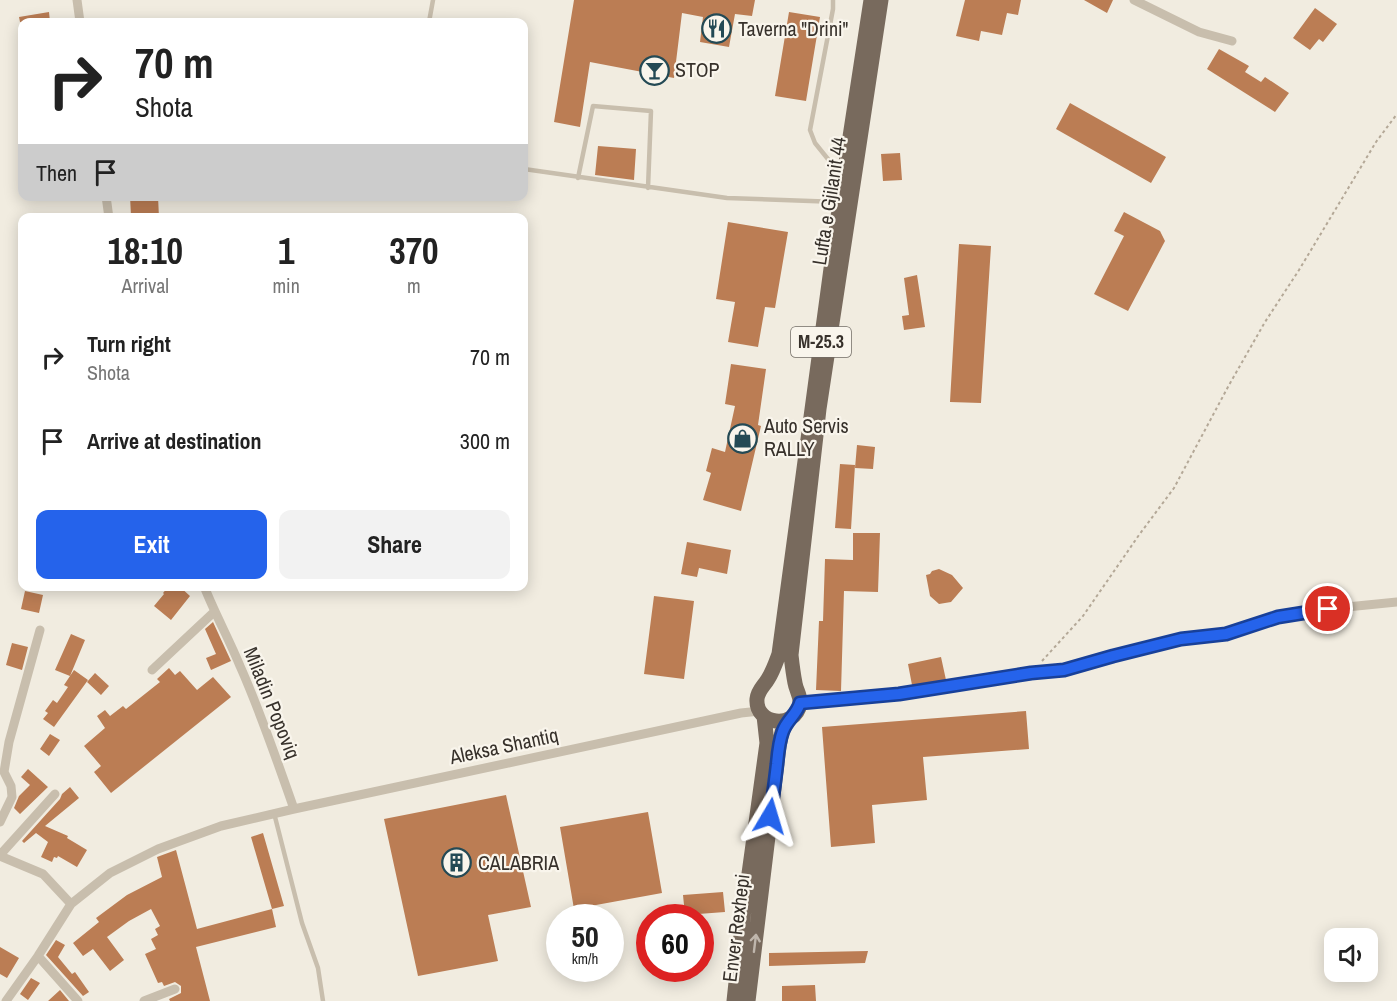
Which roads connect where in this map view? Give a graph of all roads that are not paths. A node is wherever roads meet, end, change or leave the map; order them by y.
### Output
1 (77, 0) edge
2 (433, 0) edge
3 (833, 0) edge
4 (871, 0) edge
5 (880, 0) edge
6 (1134, 0) edge
7 (79, 18) edge
8 (430, 18) edge
9 (1232, 40) dead end
10 (528, 170) edge
11 (579, 178) junction
12 (844, 178) junction
13 (648, 188) junction
14 (840, 202) junction
15 (206, 591) edge
16 (1397, 602) edge
17 (214, 612) junction
18 (40, 630) dead end
19 (152, 670) dead end
20 (767, 682) junction
21 (795, 686) junction
22 (800, 703) junction
23 (760, 710) junction
24 (788, 720) junction
25 (55, 794) dead end
26 (294, 808) junction
27 (274, 813) junction
28 (0, 822) edge
29 (0, 855) edge
30 (70, 904) junction
31 (38, 956) junction
32 (175, 989) dead end
33 (6, 1001) edge
34 (78, 1001) edge
35 (144, 1001) edge
36 (323, 1001) edge
37 (734, 1001) edge
38 (748, 1001) edge

1 - 7 street
2 - 8 lane
3 - 12 lane
4 - 12 main road, M-25.3
5 - 21 main road, Lufta e Gjilanit 44 / M-25.3
6 - 9 street
10 - 11 lane
11 - 13 lane
11 - 13 lane
12 - 14 main road, M-25.3
13 - 14 lane
14 - 20 main road, M-25.3
15 - 17 street, Miladin Popoviq
16 - 22 street
17 - 19 street
17 - 26 street, Miladin Popoviq
18 - 28 street
20 - 21 main road
20 - 23 main road, M-25.3
21 - 22 main road, M-25.3
22 - 24 main road
23 - 24 main road
23 - 26 street, Aleksa Shantiq
23 - 37 main road, M-25.3
38 -> 24 main road, Enver Rexhepi
25 - 29 street
26 - 27 street, Aleksa Shantiq
27 - 30 street, Aleksa Shantiq
27 - 36 lane
29 - 30 street
30 - 31 street, Aleksa Shantiq
31 - 33 street, Aleksa Shantiq
31 - 34 street
32 - 35 street

